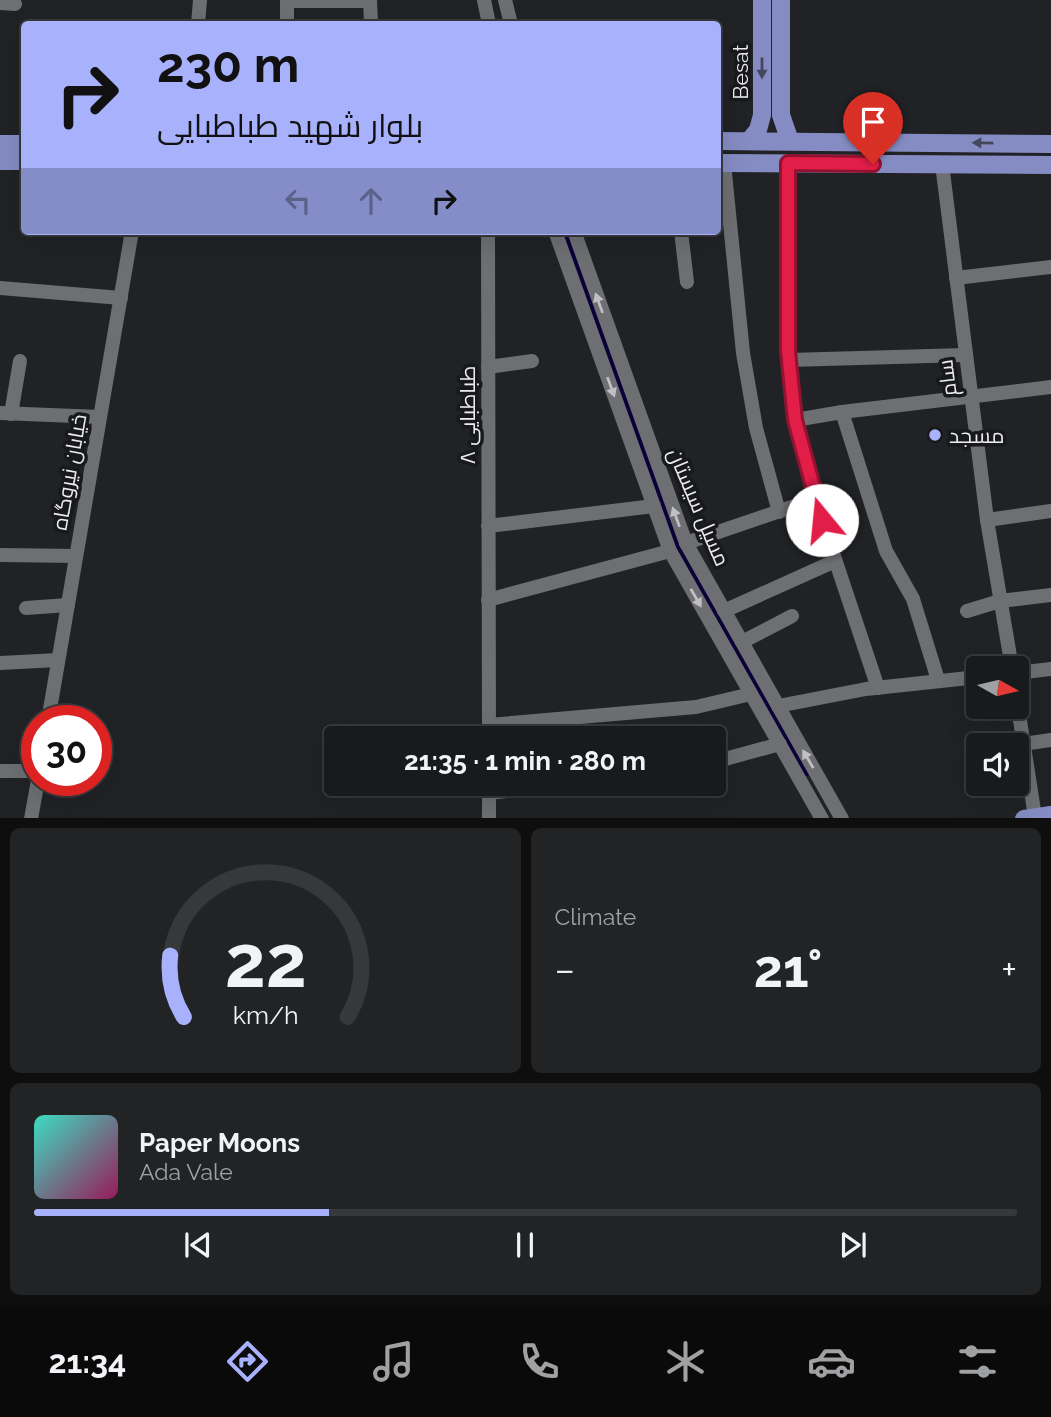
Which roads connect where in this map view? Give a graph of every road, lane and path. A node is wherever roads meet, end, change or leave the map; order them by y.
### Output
1 (200, 0) edge
2 (287, 0) edge
3 (484, 0) edge
4 (505, 0) edge
5 (762, 0) edge
6 (780, 0) edge
7 (370, 1) edge
8 (198, 21) edge
9 (287, 21) edge
10 (371, 21) edge
11 (488, 21) edge
12 (510, 21) edge
13 (771, 115) junction
14 (721, 141) edge
15 (749, 141) junction
16 (790, 141) junction
17 (0, 144) edge
18 (21, 144) edge
19 (1051, 144) edge
20 (0, 161) edge
21 (21, 161) edge
22 (721, 163) edge
23 (788, 163) junction
24 (942, 164) junction
25 (1051, 165) edge
26 (131, 235) edge
27 (488, 235) edge
28 (556, 235) edge
29 (575, 235) edge
30 (681, 235) edge
31 (1051, 267) edge
32 (956, 278) junction
33 (687, 282) dead end
34 (0, 288) edge
35 (121, 298) junction
36 (965, 355) junction
37 (789, 360) junction
38 (20, 361) dead end
39 (532, 361) dead end
40 (488, 367) junction
41 (1051, 387) edge
42 (971, 397) junction
43 (842, 412) junction
44 (5, 414) edge
45 (100, 417) junction
46 (795, 420) junction
47 (815, 499) junction
48 (653, 506) junction
49 (1051, 511) edge
50 (779, 512) junction
51 (988, 520) junction
52 (488, 526) junction
53 (686, 543) junction
54 (670, 551) junction
55 (0, 555) edge
56 (76, 556) junction
57 (835, 561) junction
58 (1051, 595) edge
59 (488, 600) junction
60 (1000, 601) junction
61 (68, 605) junction
62 (26, 608) dead end
63 (724, 611) junction
64 (967, 611) dead end
65 (792, 616) dead end
66 (741, 642) junction
67 (1010, 656) edge
68 (58, 660) junction
69 (0, 663) edge
70 (1051, 669) edge
71 (1029, 672) edge
72 (966, 678) edge
73 (938, 680) junction
74 (878, 688) junction
75 (751, 694) junction
76 (51, 705) edge
77 (778, 706) junction
78 (489, 726) edge
79 (539, 726) edge
80 (1051, 740) edge
81 (1029, 743) edge
82 (780, 744) junction
83 (726, 759) edge
84 (0, 771) edge
85 (21, 771) edge
86 (1029, 778) edge
87 (489, 796) edge
88 (1036, 817) edge
89 (489, 818) edge
90 (822, 818) edge
91 (842, 818) edge

1 - 8 street
2 - 7 street
2 - 9 street
3 - 11 street
4 - 12 street
5 -> 13 main road, Besat
6 - 13 main road
7 - 10 street
13 - 15 main road, Besat
13 - 16 main road
14 - 15 main road
15 - 16 main road
19 -> 16 main road
17 - 18 main road
20 - 21 main road
22 - 23 main road
22 - 50 street
23 - 24 main road
23 - 37 street
24 - 25 main road
24 - 32 street, سام
26 - 35 street, خیابان نیروگاه
27 - 40 street, طباطبایی ۸
28 -> 48 street, مسیل سیستان
53 -> 29 street, مسیل سیستان
30 - 33 street
31 - 32 street
32 - 36 street, سام
34 - 35 street
35 - 45 street, خیابان نیروگاه
36 - 37 street
36 - 42 street, سام
37 - 46 street
38 - 44 street
39 - 40 street
40 - 52 street, طباطبایی ۸
41 - 42 street
42 - 43 street
42 - 51 street, سام
43 - 46 street
43 - 73 street
44 - 45 street
45 - 56 street, خیابان نیروگاه
46 - 47 street
47 - 50 street
47 - 57 street
48 - 52 street
48 - 54 street, مسیل سیستان
49 - 51 street
50 - 53 street
51 - 60 street, سام
52 - 59 street, طباطبایی ۸
53 - 63 street, مسیل سیستان
54 - 59 street
54 -> 75 street, مسیل سیستان
55 - 56 street
56 - 61 street, خیابان نیروگاه
57 - 63 street
57 - 74 street
58 - 60 street
59 - 78 street, طباطبایی ۸
60 - 64 street
60 - 67 street, سام
61 - 62 street
61 - 68 street, خیابان نیروگاه
63 - 66 street, مسیل سیستان
65 - 66 street
66 - 77 street, مسیل سیستان
68 - 69 street
68 - 76 street, خیابان نیروگاه
70 - 71 street
72 - 73 street
73 - 74 street
74 - 77 street
75 - 79 street
75 - 82 street, مسیل سیستان
91 -> 77 street, مسیل سیستان
80 - 81 street
82 - 83 street
82 - 90 street, مسیل سیستان
84 - 85 street
86 - 88 street
87 - 89 street

